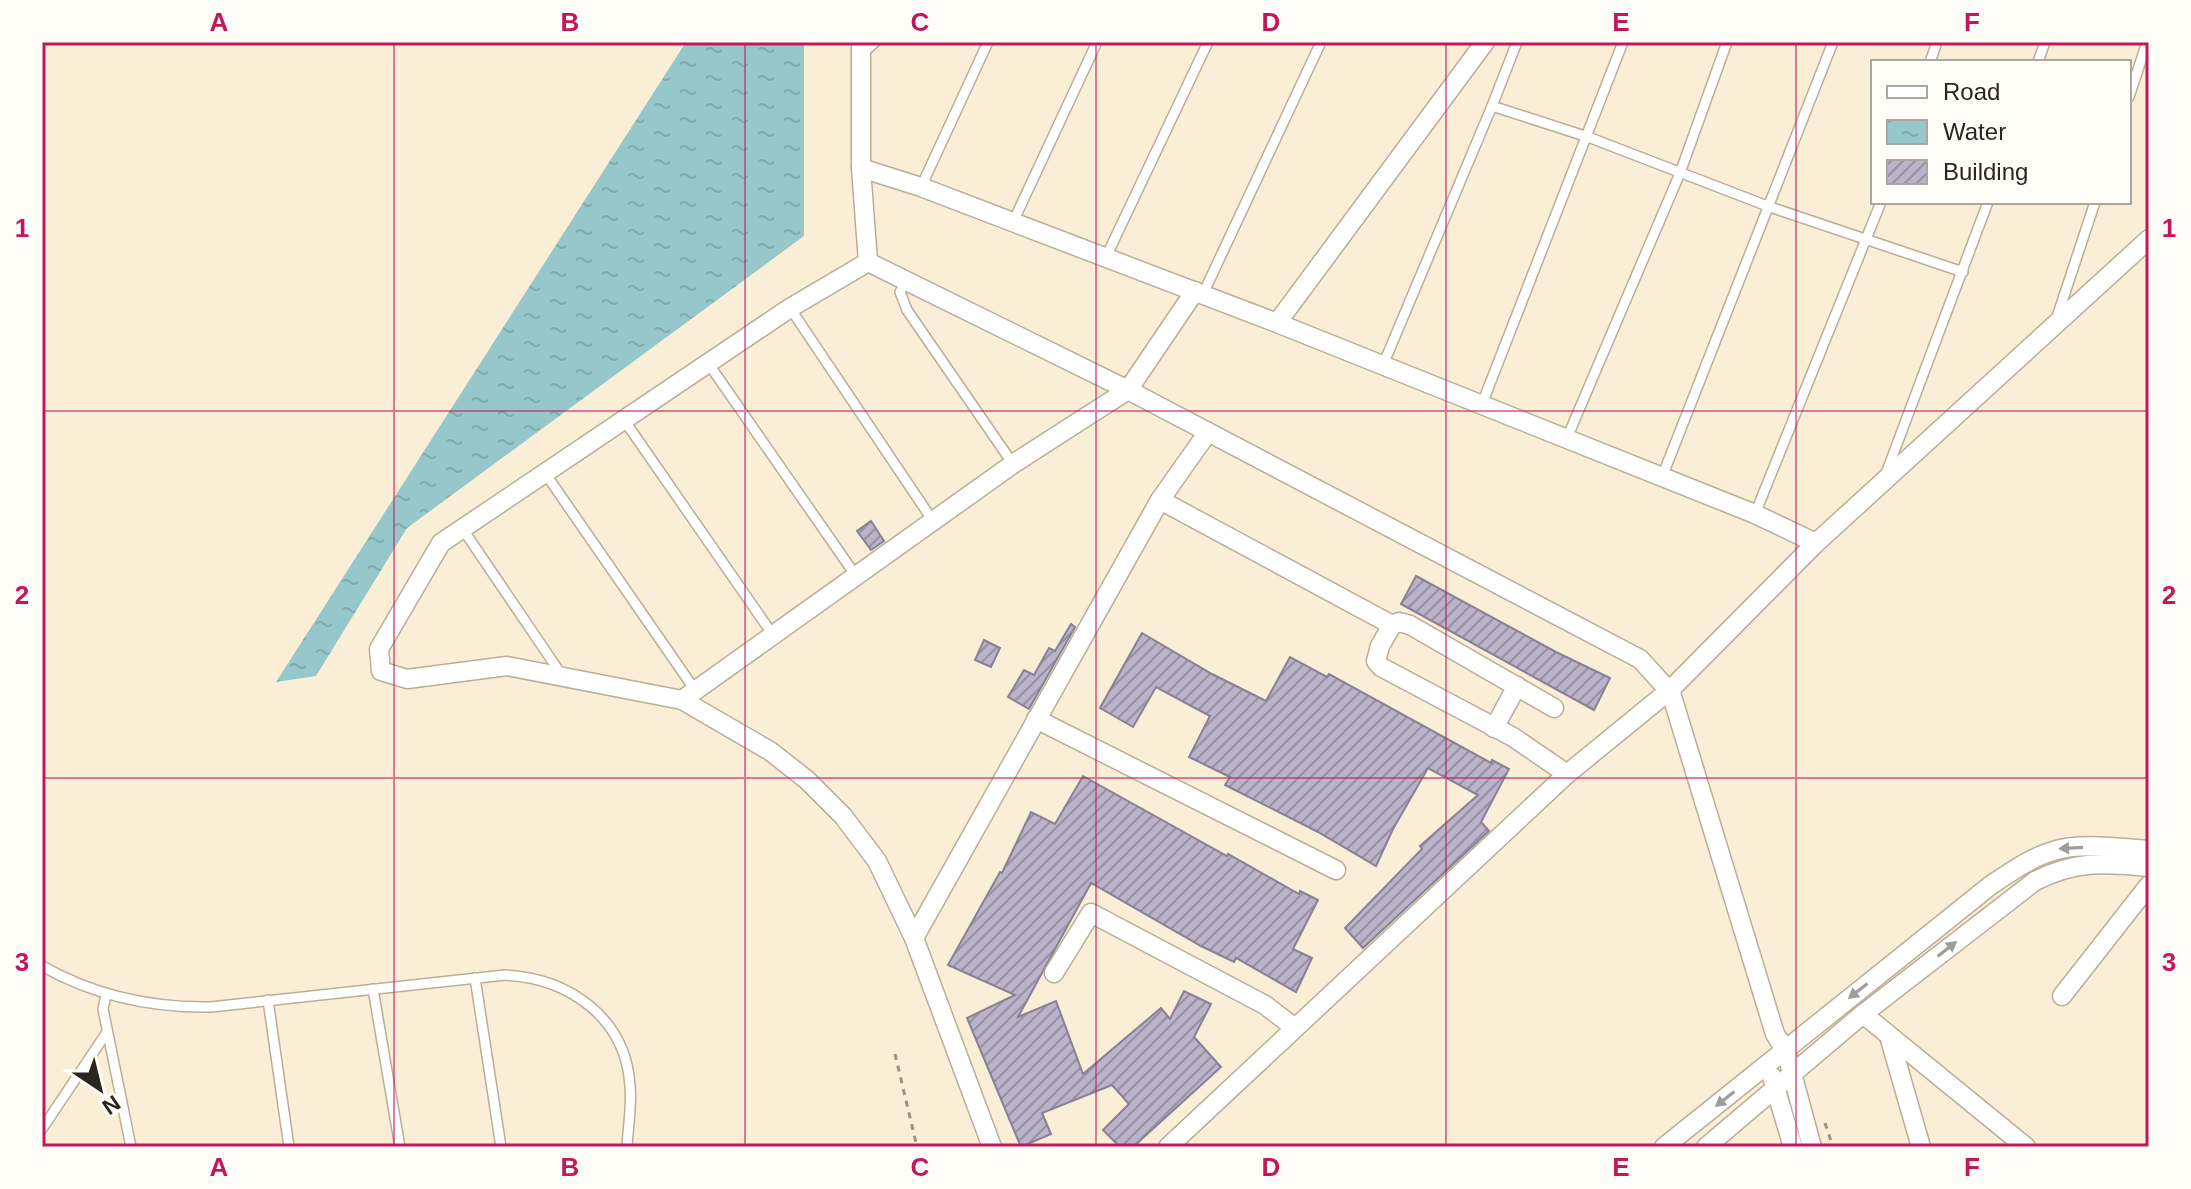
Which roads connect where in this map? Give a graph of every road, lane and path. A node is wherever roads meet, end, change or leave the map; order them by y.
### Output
1 (875, 42) edge
2 (988, 42) edge
3 (1097, 42) edge
4 (1208, 42) edge
5 (1321, 42) edge
6 (1485, 42) edge
7 (1517, 42) edge
8 (1623, 42) edge
9 (1727, 42) edge
10 (1833, 42) edge
11 (2147, 42) edge
12 (861, 48) edge
13 (2131, 91) edge
14 (1492, 106) junction
15 (1588, 137) junction
16 (861, 168) junction
17 (1680, 173) junction
18 (921, 187) junction
19 (1880, 204) edge
20 (1987, 204) edge
21 (2094, 204) edge
22 (1770, 207) junction
23 (1013, 222) junction
24 (2149, 239) edge
25 (1867, 241) junction
26 (1106, 257) junction
27 (868, 262) junction
28 (1963, 272) junction
29 (906, 282) junction
30 (1199, 293) junction
31 (790, 308) junction
32 (1277, 323) junction
33 (2054, 325) junction
34 (708, 363) junction
35 (1383, 365) junction
36 (1128, 390) junction
37 (1482, 404) junction
38 (624, 420) junction
39 (1208, 432) junction
40 (1567, 438) junction
41 (1013, 464) junction
42 (545, 473) junction
43 (1662, 477) junction
44 (1882, 483) junction
45 (1160, 500) junction
46 (1755, 514) junction
47 (933, 521) junction
48 (462, 528) junction
49 (1816, 543) junction
50 (856, 576) junction
51 (1392, 625) junction
52 (773, 635) junction
53 (563, 677) junction
54 (1517, 686) junction
55 (1670, 690) junction
56 (688, 695) junction
57 (1554, 708) dead end
58 (1036, 719) junction
59 (1494, 728) junction
60 (1567, 774) junction
61 (2149, 850) edge
62 (2149, 867) edge
63 (1336, 870) dead end
64 (2149, 885) edge
65 (914, 938) junction
66 (42, 966) edge
67 (1054, 973) dead end
68 (475, 978) junction
69 (373, 989) junction
70 (106, 995) junction
71 (2062, 996) dead end
72 (268, 1000) junction
73 (1863, 1014) junction
74 (1295, 1028) junction
75 (107, 1032) junction
76 (1775, 1034) junction
77 (1889, 1036) junction
78 (1786, 1051) junction
79 (895, 1054) dead end
80 (1769, 1063) junction
81 (1791, 1073) junction
82 (1775, 1087) junction
83 (42, 1129) edge
84 (131, 1147) edge
85 (289, 1147) edge
86 (400, 1147) edge
87 (501, 1147) edge
88 (627, 1147) edge
89 (917, 1147) edge
90 (992, 1147) edge
91 (1168, 1147) edge
92 (1664, 1147) edge
93 (1706, 1147) edge
94 (1793, 1147) edge
95 (1812, 1147) edge
96 (1921, 1147) edge
97 (2026, 1147) edge

1 - 12 lane
2 - 18 lane
3 - 23 lane
4 - 26 lane
5 - 30 lane
6 - 32 street
7 - 14 lane
8 - 15 lane
9 - 17 lane
10 - 22 lane
11 - 13 lane
12 - 16 street
14 - 15 lane
14 - 35 lane
15 - 17 lane
15 - 37 lane
16 - 18 street
16 - 27 street
17 - 22 lane
17 - 40 lane
18 - 23 street
19 - 25 lane
20 - 28 lane
21 - 33 lane
22 - 25 lane
22 - 43 lane
23 - 26 street
24 - 33 street
25 - 28 lane
25 - 46 lane
26 - 30 street
27 - 29 street
27 - 31 street
28 - 44 lane
29 - 36 street
29 - 41 lane
30 - 32 street
30 - 36 street
31 - 34 street
31 - 47 lane
32 - 35 street
33 - 44 street
34 - 38 street
34 - 50 lane
35 - 37 street
36 - 39 street
36 - 41 street
37 - 40 street
38 - 42 street
38 - 52 lane
39 - 45 street
39 - 55 street
40 - 43 street
41 - 47 street
42 - 48 street
42 - 56 lane
43 - 46 street
44 - 49 street
45 - 51 street
45 - 58 street
46 - 49 street
47 - 50 street
48 - 53 lane
48 - 53 street
49 - 55 street
50 - 52 street
51 - 54 street
51 - 59 street
52 - 56 street
53 - 56 street
54 - 57 street
54 - 59 street
55 - 60 street
55 - 76 street
56 - 65 street
58 - 63 street
58 - 65 street
59 - 60 street
60 - 74 street
61 -> 78 street
73 -> 62 street
64 - 71 street
65 - 90 street
66 - 70 lane
67 - 74 street
68 - 69 lane
68 - 87 lane
68 - 88 lane
69 - 72 lane
69 - 86 lane
70 - 72 lane
70 - 75 lane
72 - 85 lane
73 - 77 street
73 - 81 street
74 - 91 street
75 - 83 lane
75 - 84 lane
76 - 78 street
76 - 80 street
77 - 96 street
77 - 97 street
78 - 80 street
78 - 81 street
79 - 89 path
80 - 82 street
80 -> 92 street
81 - 82 street
81 - 95 street
82 - 93 street
82 - 94 street

